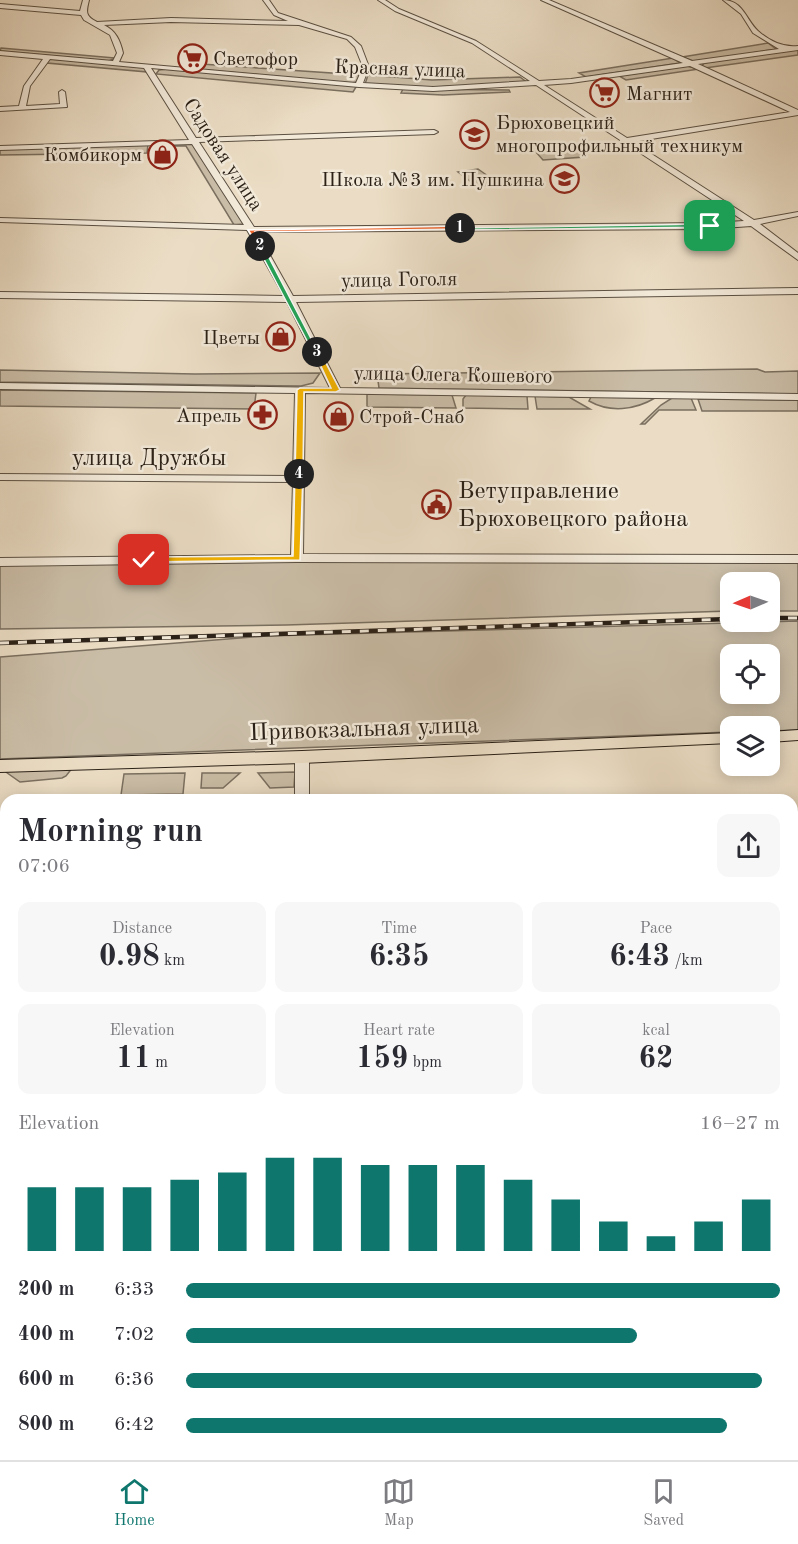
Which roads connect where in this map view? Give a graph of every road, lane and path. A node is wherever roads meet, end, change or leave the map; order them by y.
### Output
1 (86, 0) edge
2 (266, 0) edge
3 (381, 0) edge
4 (544, 0) edge
5 (726, 0) edge
6 (0, 6) edge
7 (83, 13) junction
8 (99, 23) junction
9 (298, 23) junction
10 (798, 48) edge
11 (784, 50) junction
12 (0, 52) edge
13 (48, 57) junction
14 (115, 63) junction
15 (692, 64) junction
16 (146, 66) junction
17 (359, 85) junction
18 (537, 85) junction
19 (62, 92) dead end
20 (22, 108) junction
21 (0, 109) edge
22 (798, 113) edge
23 (434, 132) dead end
24 (194, 141) junction
25 (623, 141) junction
26 (0, 148) edge
27 (798, 214) edge
28 (0, 220) edge
29 (753, 224) junction
30 (250, 229) junction
31 (798, 257) edge
32 (798, 291) edge
33 (0, 295) edge
34 (290, 299) junction
35 (0, 386) edge
36 (300, 390) junction
37 (336, 390) junction
38 (798, 396) edge
39 (0, 477) edge
40 (298, 478) junction
41 (297, 558) junction
42 (798, 559) edge
43 (0, 562) edge
44 (798, 735) edge
45 (780, 736) edge
46 (720, 738) edge
47 (302, 757) junction
48 (0, 766) edge
49 (302, 794) edge

1 - 7 street
2 - 9 street
3 - 18 street
4 - 15 street
5 - 11 street
6 - 7 street
7 - 8 street
8 - 9 street
8 - 14 street
9 - 17 street
10 - 11 street, Красная улица
11 - 15 street, Красная улица
12 - 13 street, Красная улица
13 - 14 street, Красная улица
13 - 20 street
14 - 16 street, Красная улица
15 - 18 street, Красная улица
15 - 22 street
16 - 17 street, Красная улица
16 - 24 street, Садовая улица
17 - 18 street, Красная улица
18 - 25 street
19 - 20 street
20 - 21 street
22 - 25 street
23 - 24 street
24 - 26 street
24 - 30 street, Садовая улица
25 - 29 street
27 - 29 street
28 - 30 street
29 - 30 street
29 - 31 street
30 - 34 street, Садовая улица
32 - 34 street, улица Гоголя
33 - 34 street, улица Гоголя
34 - 37 street, Садовая улица
35 - 36 street, улица Олега Кошевого
36 - 37 street, улица Олега Кошевого
36 - 40 street
37 - 38 street, улица Олега Кошевого
39 - 40 street, улица Дружбы
40 - 41 street
41 - 42 street
41 - 43 street
44 - 45 main road
46 - 47 main road, Привокзальная улица
47 - 48 main road, Привокзальная улица
47 - 49 street

